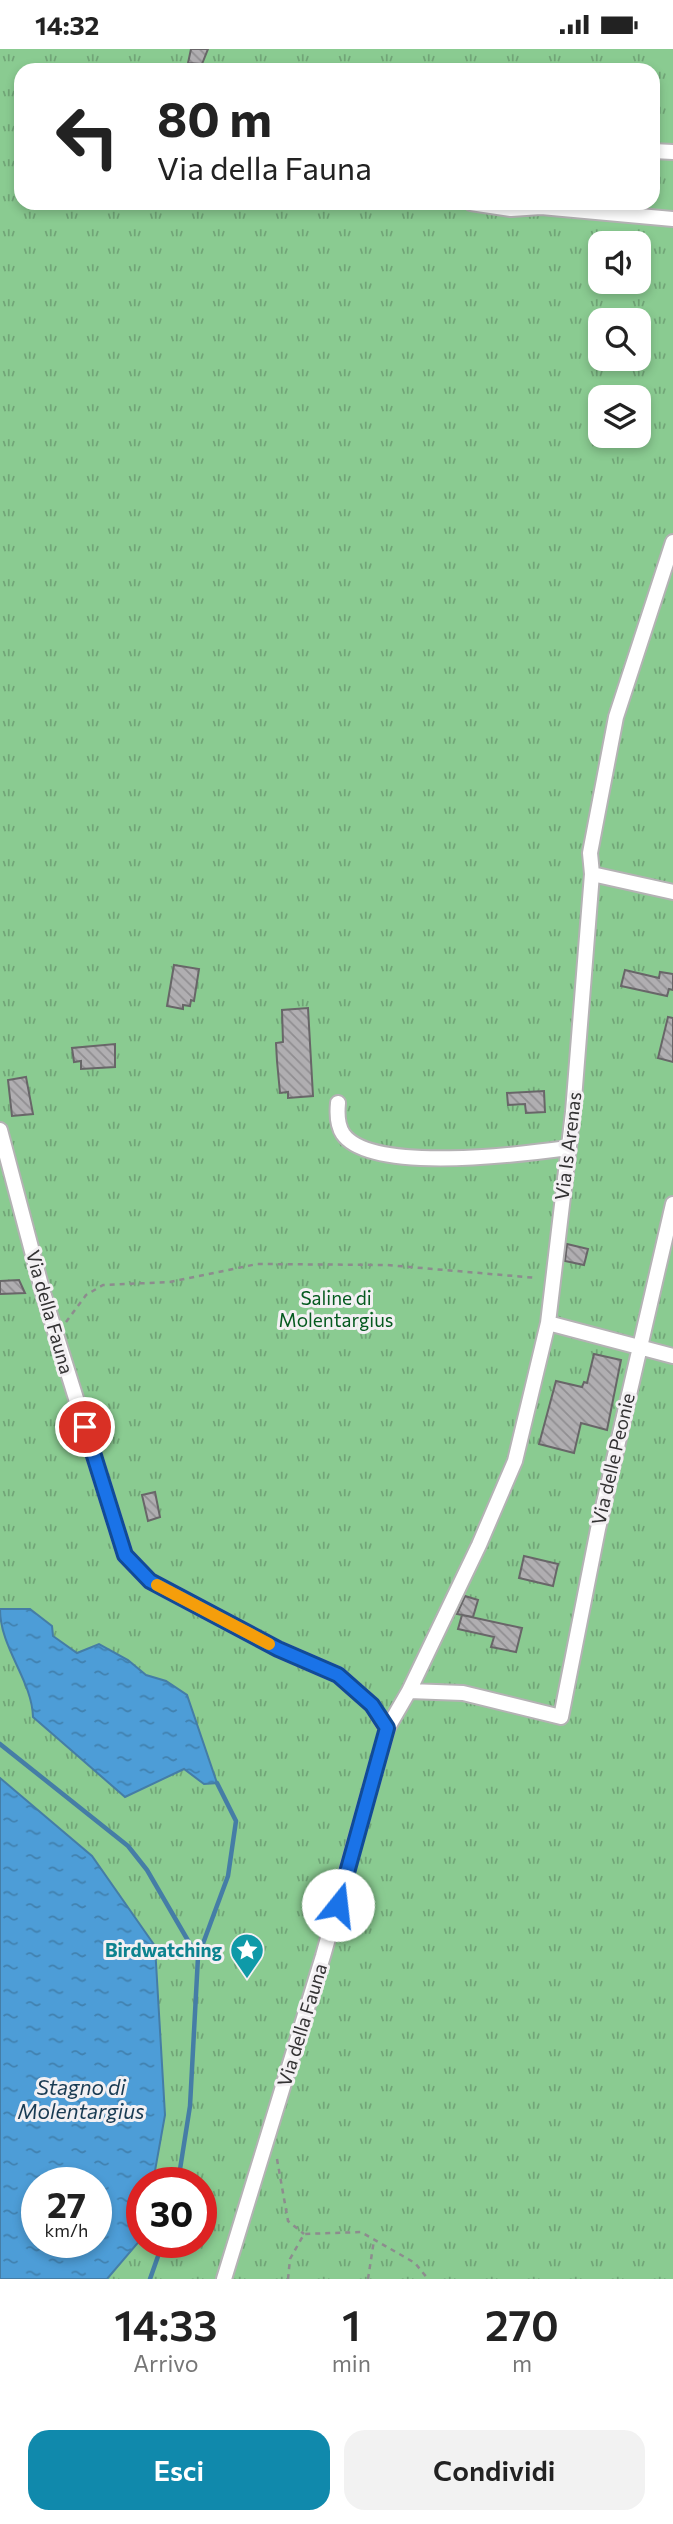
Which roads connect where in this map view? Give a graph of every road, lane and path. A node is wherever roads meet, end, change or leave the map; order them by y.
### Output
1 (574, 210) edge
2 (673, 219) edge
3 (673, 542) edge
4 (592, 874) junction
5 (673, 893) edge
6 (338, 1103) dead end
7 (0, 1130) edge
8 (568, 1147) junction
9 (673, 1204) edge
10 (552, 1279) junction
11 (548, 1323) junction
12 (53, 1326) junction
13 (638, 1348) junction
14 (673, 1356) edge
15 (409, 1691) junction
16 (387, 1728) junction
17 (271, 2125) junction
18 (304, 2234) junction
19 (374, 2240) junction
20 (224, 2279) edge
21 (288, 2279) edge
22 (368, 2279) edge
23 (428, 2279) edge

1 - 2 street
3 - 4 street, Via Is Arenas
4 - 5 street
4 - 8 street, Via Is Arenas
6 - 8 street
7 - 12 street, Via della Fauna
8 - 10 street, Via Is Arenas
9 - 13 street, Via delle Peonie
10 - 11 street, Via Is Arenas
10 - 12 path
11 - 13 street
11 - 15 street, Via Is Arenas
12 - 16 street, Via della Fauna
13 - 14 street
13 - 15 street, Via delle Peonie
15 - 16 street, Via Is Arenas
16 - 17 street, Via della Fauna
17 - 18 path
17 - 20 street, Via della Fauna
18 - 19 path
18 - 21 path
19 - 22 path
19 - 23 path

